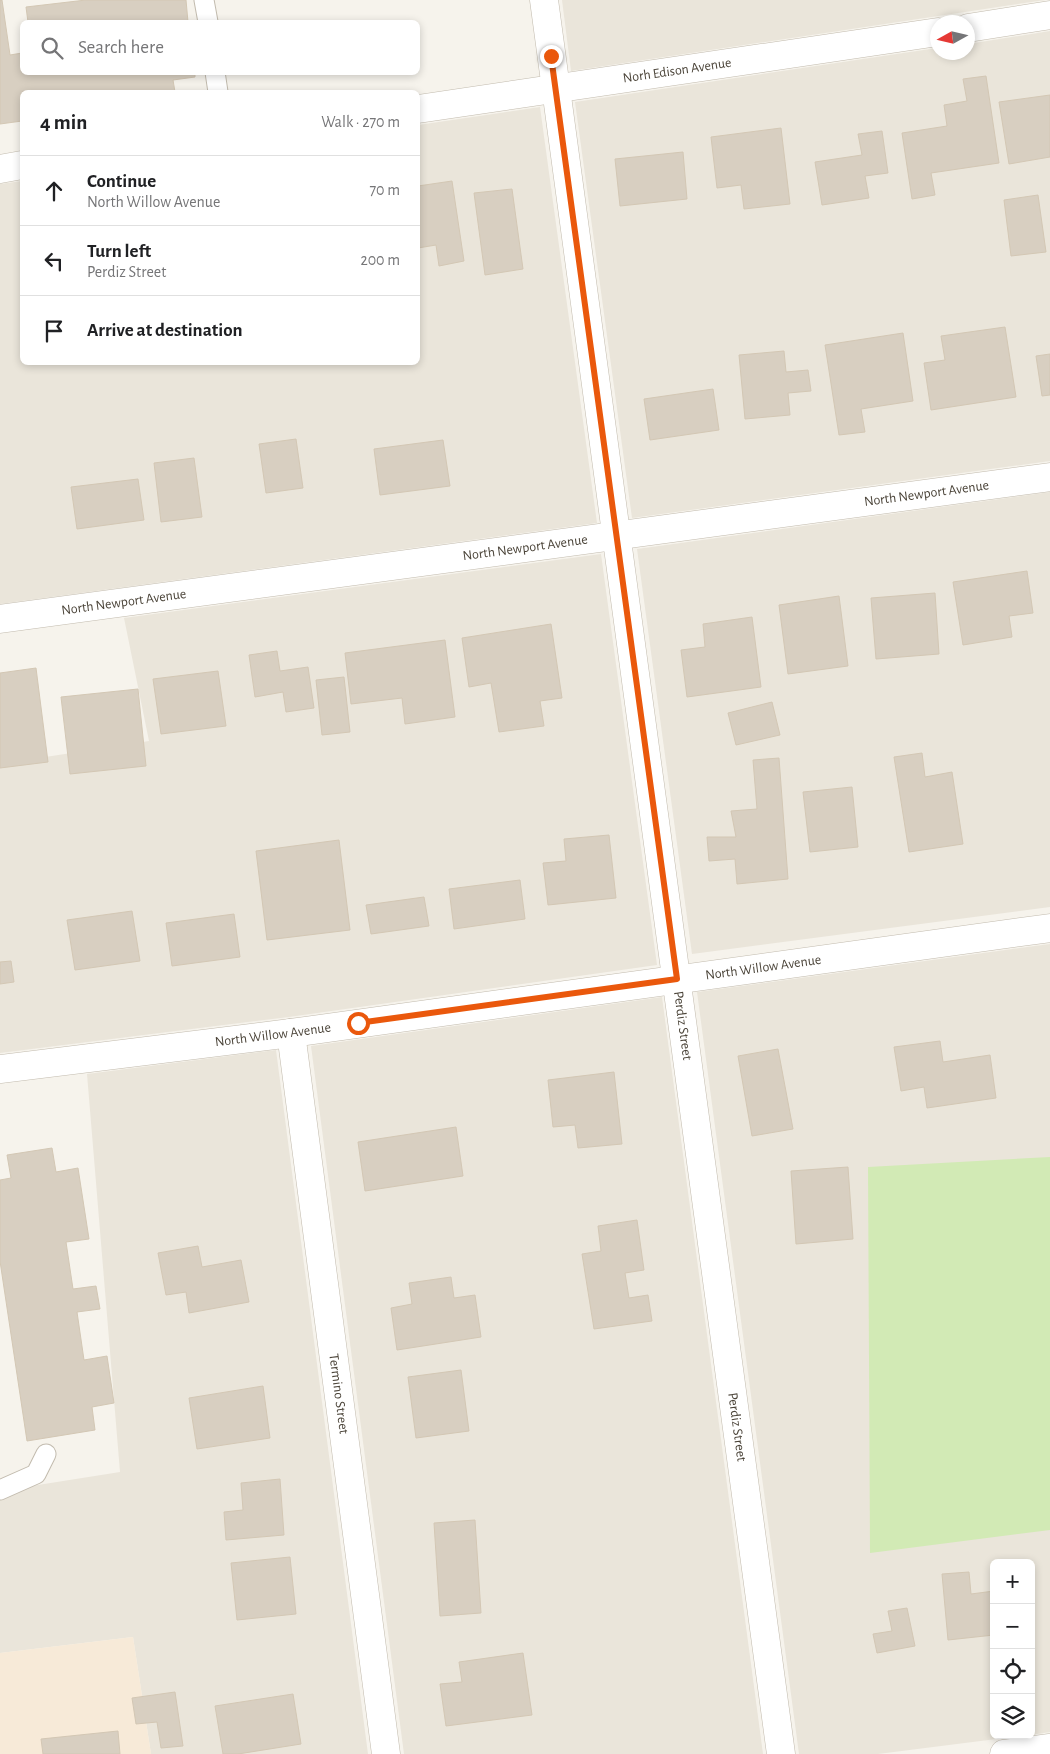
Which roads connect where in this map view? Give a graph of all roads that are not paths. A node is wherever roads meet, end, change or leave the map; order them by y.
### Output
1 (204, 0) edge
2 (544, 0) edge
3 (1050, 15) edge
4 (208, 20) edge
5 (975, 27) edge
6 (930, 33) edge
7 (215, 75) edge
8 (555, 89) junction
9 (218, 90) edge
10 (420, 109) edge
11 (20, 165) edge
12 (0, 168) edge
13 (1050, 476) edge
14 (617, 536) junction
15 (0, 619) edge
16 (1050, 928) edge
17 (677, 979) junction
18 (291, 1032) junction
19 (0, 1069) edge
20 (46, 1454) dead end
21 (0, 1490) edge
22 (1050, 1748) edge
23 (386, 1754) edge
24 (781, 1754) edge
25 (1004, 1754) edge

1 - 4 lane
2 - 8 street, Perdiz Street
3 - 5 street
6 - 8 street, Norh Edison Avenue
7 - 9 lane
8 - 10 street, Norh Edison Avenue
8 - 14 street, Perdiz Street
11 - 12 street
13 - 14 street, North Newport Avenue
14 - 15 street, North Newport Avenue
14 - 17 street, Perdiz Street
16 - 17 street, North Willow Avenue
17 - 18 street, North Willow Avenue
17 - 24 street, Perdiz Street
18 - 19 street, North Willow Avenue
18 - 23 street, Termino Street
20 - 21 lane
22 - 25 street

